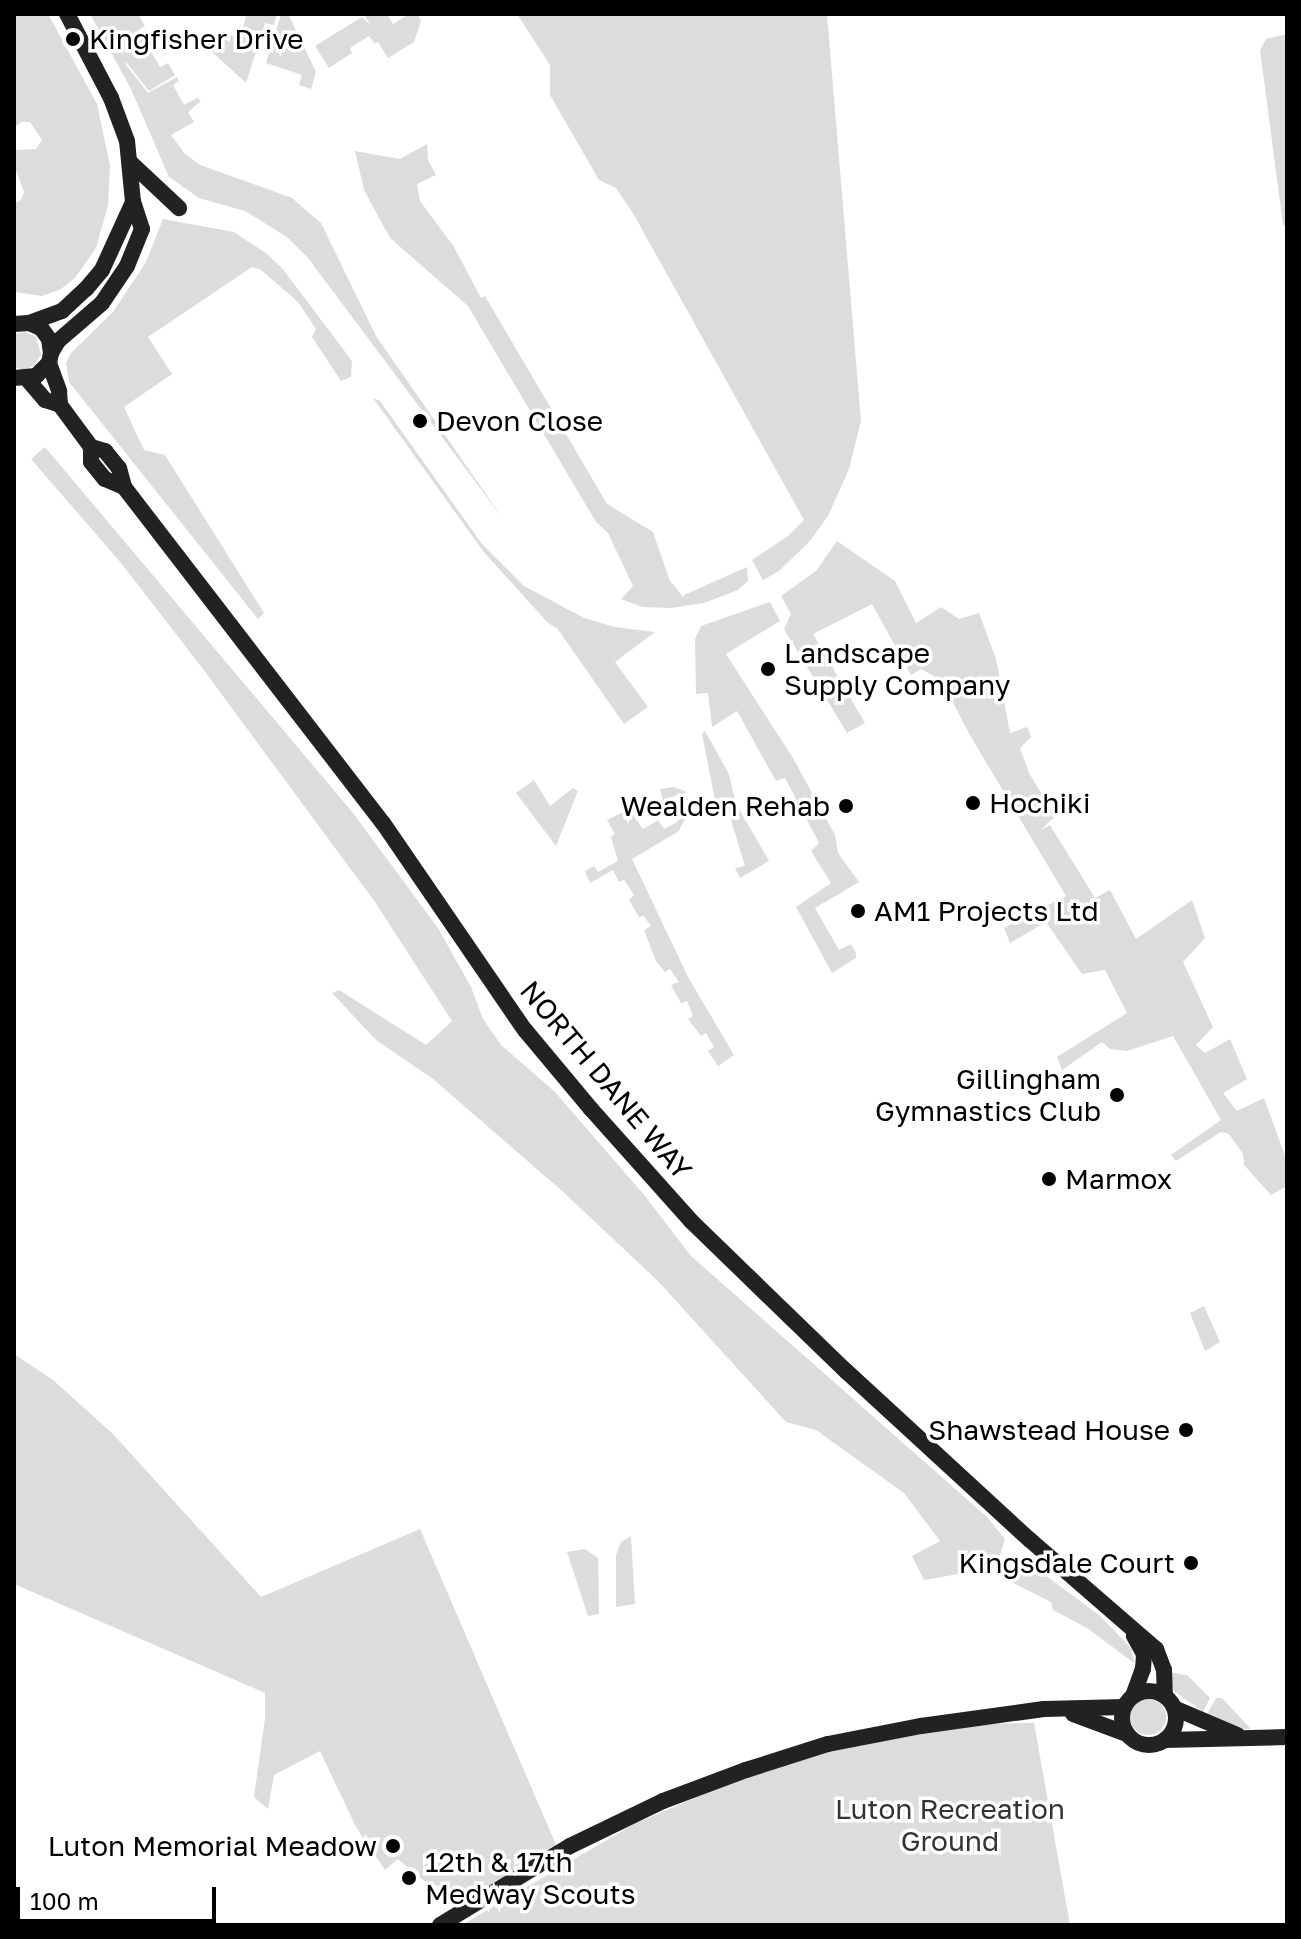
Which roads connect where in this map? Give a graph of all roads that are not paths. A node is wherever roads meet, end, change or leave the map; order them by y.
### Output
1 (67, 14) edge
2 (131, 163) junction
3 (133, 202) junction
4 (179, 208) dead end
5 (19, 322) edge
6 (50, 358) junction
7 (20, 378) edge
8 (60, 405) junction
9 (1132, 1631) junction
10 (1128, 1702) junction
11 (1169, 1702) junction
12 (1057, 1709) junction
13 (1127, 1734) junction
14 (1242, 1737) junction
15 (1287, 1737) edge
16 (1165, 1740) junction
17 (440, 1925) edge

1 - 2 street
2 - 3 street
2 - 4 street
3 - 5 street
3 - 6 street
5 - 6 street
6 - 7 street
6 - 8 street, NORTH DANE WAY
7 - 8 street, NORTH DANE WAY
8 - 9 street, NORTH DANE WAY
9 - 10 street
9 - 11 street, NORTH DANE WAY
10 - 11 street
10 - 12 street
10 - 13 street
11 - 14 street
11 - 16 street
12 - 13 street
12 - 17 street
13 - 16 street
14 - 15 street
14 - 16 street

